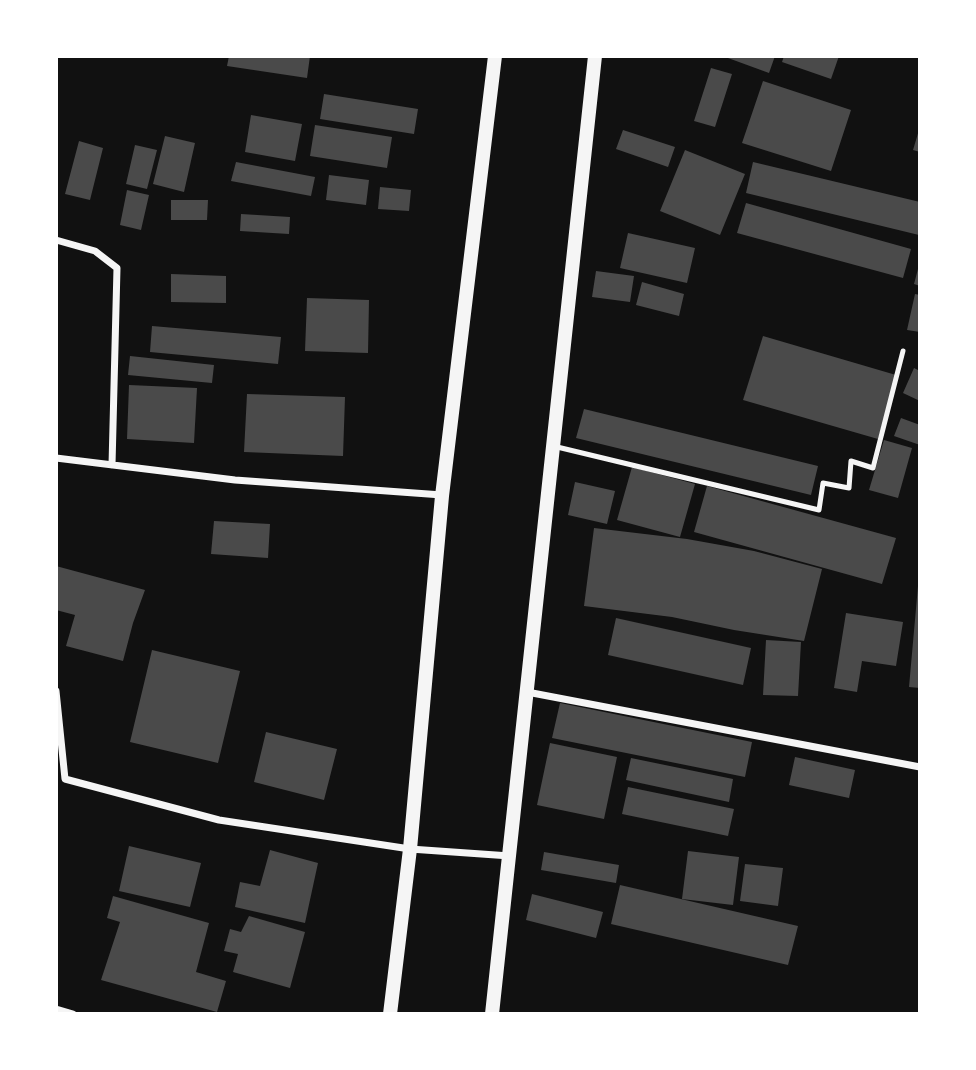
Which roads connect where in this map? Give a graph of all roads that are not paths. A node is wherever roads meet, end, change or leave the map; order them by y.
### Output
1 (495, 56) edge
2 (596, 56) edge
3 (56, 240) edge
4 (903, 351) dead end
5 (553, 446) junction
6 (56, 458) edge
7 (112, 465) junction
8 (442, 496) junction
9 (56, 691) edge
10 (527, 692) junction
11 (920, 767) edge
12 (410, 849) junction
13 (510, 856) junction
14 (56, 1009) edge
15 (73, 1014) edge
16 (390, 1014) edge
17 (492, 1014) edge

1 - 8 main road
2 - 5 main road
3 - 7 street
4 - 5 lane
5 - 10 main road
6 - 7 street
7 - 8 street
8 - 12 main road
9 - 12 street
10 - 11 street
10 - 13 main road
12 - 13 street
12 - 16 main road
13 - 17 main road
14 - 15 street

